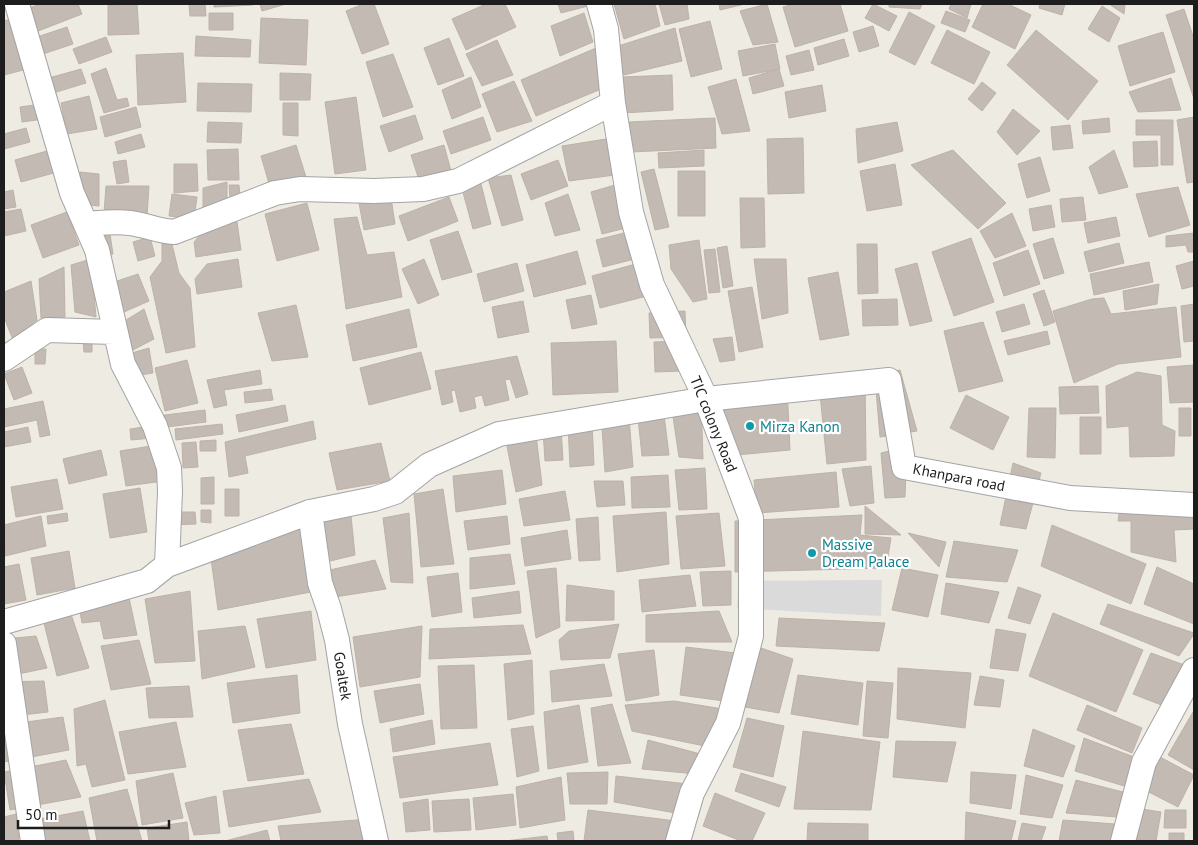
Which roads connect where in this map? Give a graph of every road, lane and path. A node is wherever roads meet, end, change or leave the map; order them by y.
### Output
1 (16, 4) edge
2 (600, 4) edge
3 (613, 103) junction
4 (86, 224) junction
5 (114, 332) junction
6 (4, 359) edge
7 (706, 399) junction
8 (1194, 505) edge
9 (310, 512) junction
10 (167, 566) junction
11 (4, 622) edge
12 (4, 644) edge
13 (1194, 670) edge
14 (1124, 838) edge
15 (33, 841) edge
16 (376, 841) edge
17 (678, 841) edge

1 - 4 street
2 - 3 street, TIC colony Road
3 - 4 street
3 - 7 street, TIC colony Road
4 - 5 street
5 - 6 street
5 - 10 street
7 - 8 street, Khanpara road
7 - 9 street
7 - 17 street, TIC colony Road
9 - 10 street
9 - 16 street, Goaltek
10 - 11 street
12 - 15 street
13 - 14 street

